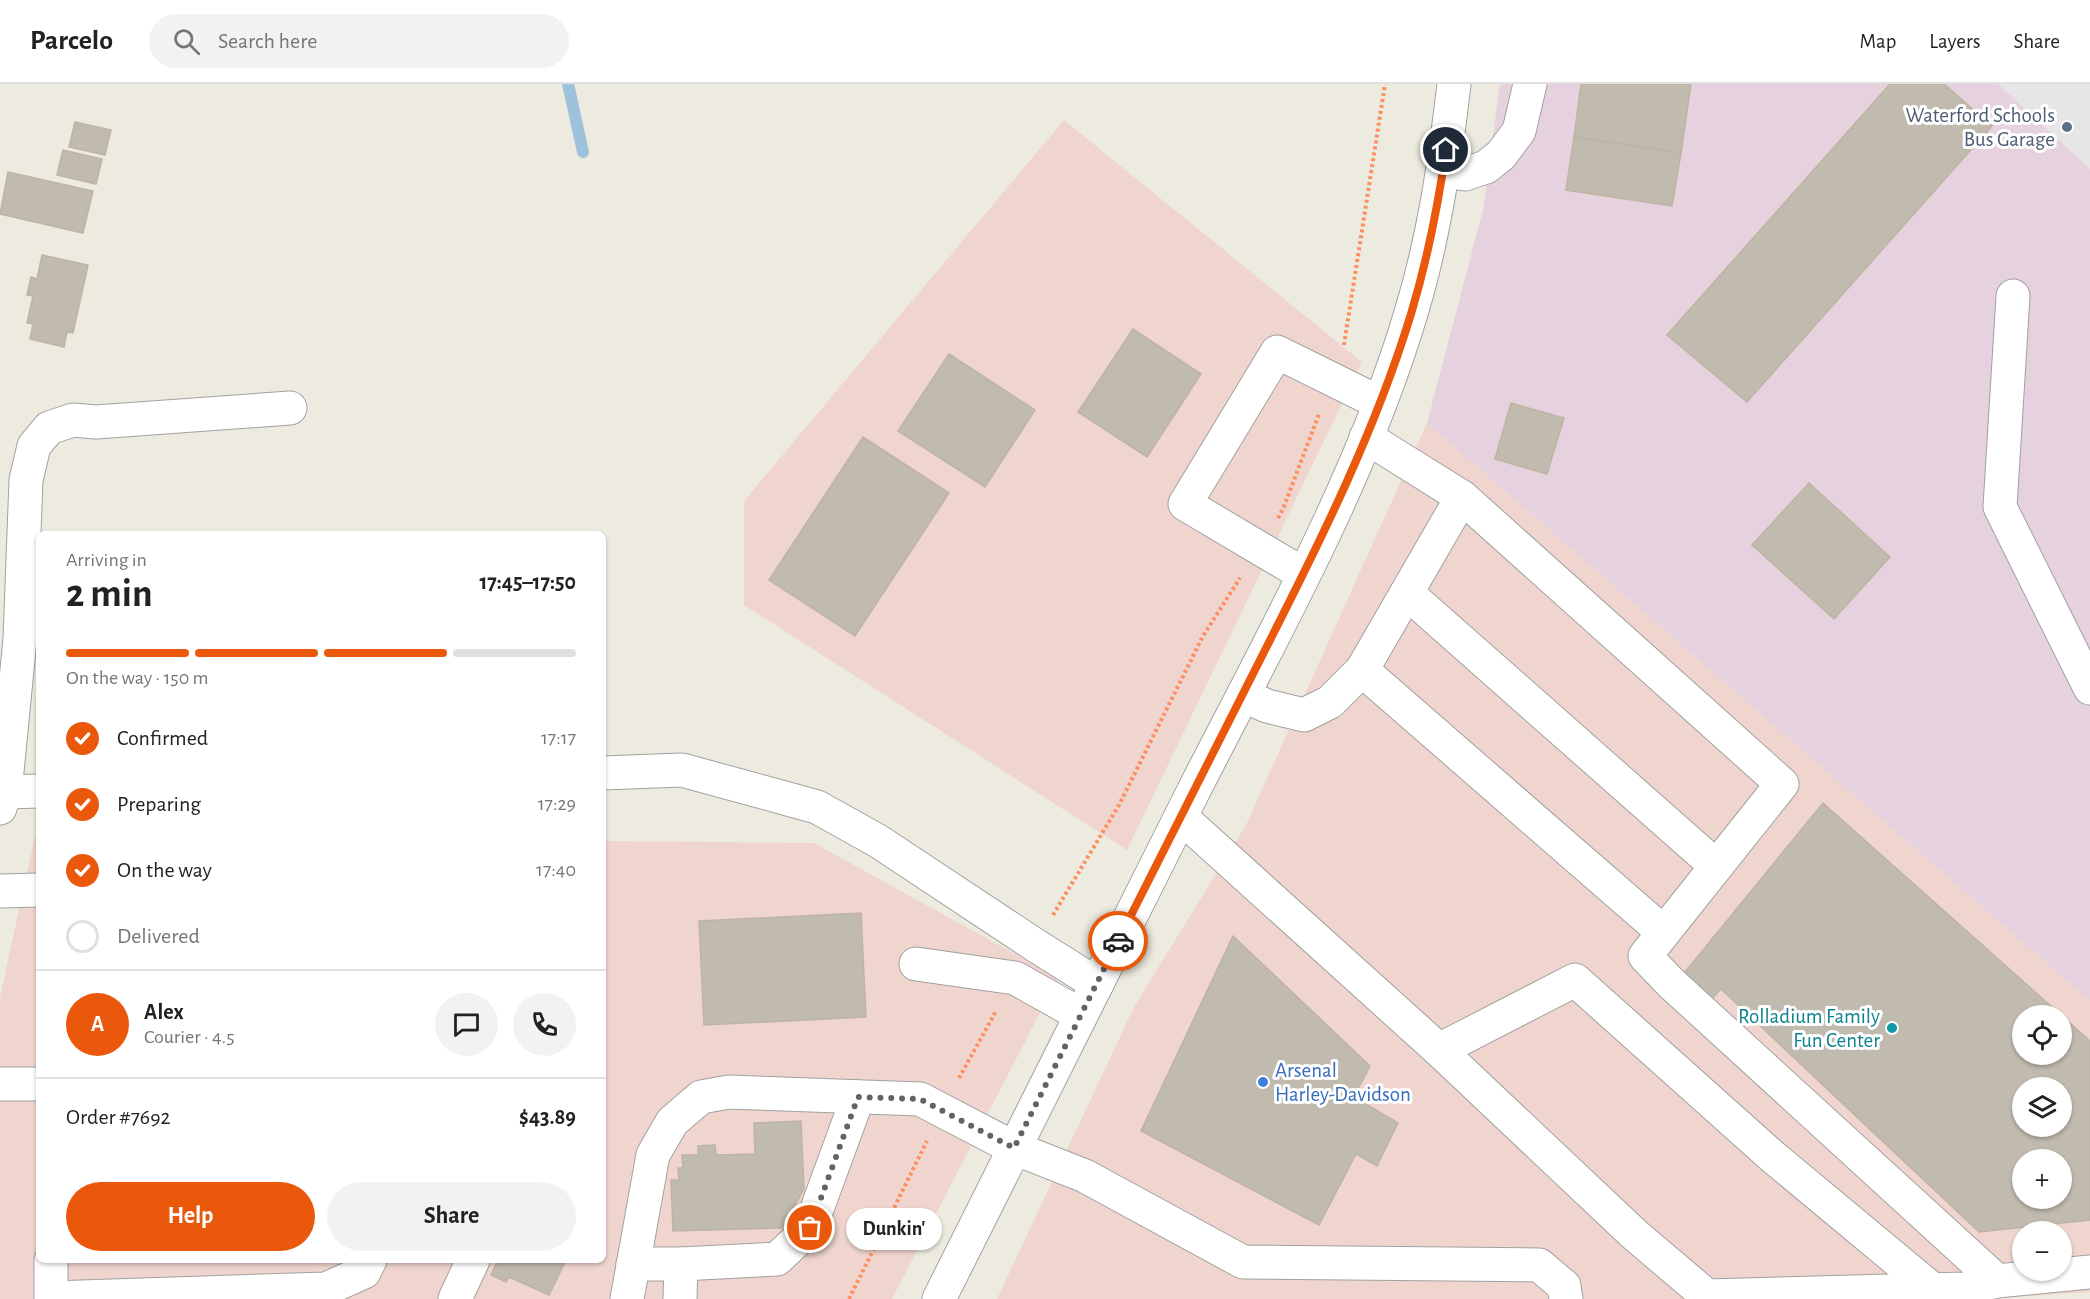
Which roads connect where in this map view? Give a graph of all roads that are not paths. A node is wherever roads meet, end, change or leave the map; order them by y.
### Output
1 (1454, 84) edge
2 (1530, 84) edge
3 (1443, 171) junction
4 (2013, 296) dead end
5 (1380, 403) junction
6 (290, 408) dead end
7 (1366, 437) junction
8 (1462, 497) junction
9 (1304, 574) junction
10 (1407, 593) junction
11 (1362, 670) junction
12 (2090, 688) edge
13 (1243, 695) junction
14 (606, 773) edge
15 (36, 792) edge
16 (2, 800) edge
17 (1181, 817) junction
18 (1716, 866) junction
19 (36, 890) edge
20 (0, 891) edge
21 (1663, 932) junction
22 (916, 964) dead end
23 (1097, 984) junction
24 (1081, 1015) junction
25 (1439, 1050) junction
26 (0, 1084) edge
27 (36, 1084) edge
28 (858, 1097) junction
29 (1014, 1148) junction
30 (51, 1263) edge
31 (368, 1263) edge
32 (472, 1263) edge
33 (633, 1264) junction
34 (681, 1264) junction
35 (2090, 1272) edge
36 (1997, 1281) junction
37 (2050, 1287) edge
38 (1937, 1294) edge
39 (1816, 1296) edge
40 (1707, 1297) edge
41 (455, 1299) edge
42 (627, 1299) edge
43 (680, 1299) edge
44 (939, 1299) edge
45 (1566, 1299) edge

1 - 3 street
2 - 3 street
3 - 5 street
4 - 12 street
5 - 7 street
5 - 9 street
6 - 16 street
7 - 8 street
7 - 9 street
8 - 10 street
8 - 18 street
9 - 13 street
10 - 11 street
10 - 18 street
11 - 13 street
11 - 21 street
13 - 17 street
14 - 23 street
15 - 16 street
17 - 23 street
17 - 25 street
18 - 21 street
19 - 20 street
21 - 36 street
22 - 24 street
23 - 24 street
24 - 29 street
25 - 38 street
25 - 40 street
26 - 27 street
28 - 29 street
28 - 33 street
28 - 34 street
29 - 44 street
29 - 45 street
30 - 31 street
32 - 41 street
33 - 34 street
33 - 42 street
34 - 43 street
35 - 37 street
36 - 37 street
36 - 38 street
38 - 39 street
39 - 40 street

